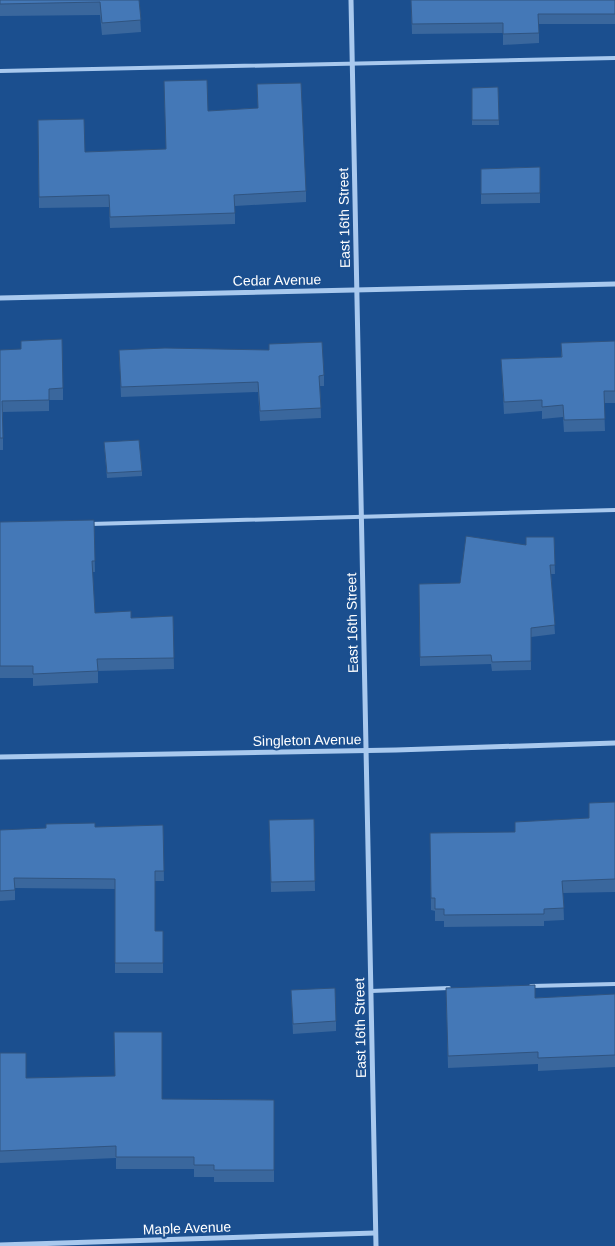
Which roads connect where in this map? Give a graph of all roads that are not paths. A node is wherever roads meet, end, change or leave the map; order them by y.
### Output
1 (351, 0) edge
2 (615, 58) edge
3 (353, 65) junction
4 (0, 71) edge
5 (615, 284) edge
6 (357, 289) junction
7 (0, 298) edge
8 (615, 510) edge
9 (361, 516) junction
10 (88, 524) edge
11 (615, 743) edge
12 (366, 750) junction
13 (0, 757) edge
14 (615, 984) edge
15 (528, 986) edge
16 (450, 988) edge
17 (371, 991) junction
18 (375, 1233) junction
19 (0, 1245) edge
20 (376, 1246) edge

1 - 3 street, East 16th Street
2 - 3 lane
3 - 4 lane
3 - 6 street, East 16th Street
5 - 6 street, Cedar Avenue
6 - 7 street, Cedar Avenue
6 - 9 street, East 16th Street
8 - 9 lane
9 - 10 lane
9 - 12 street, East 16th Street
11 - 12 street, Singleton Avenue
12 - 13 street, Singleton Avenue
12 - 17 street, East 16th Street
14 - 15 lane
16 - 17 lane
17 - 18 street, East 16th Street
18 - 19 street, Maple Avenue
18 - 20 street, East 16th Street

